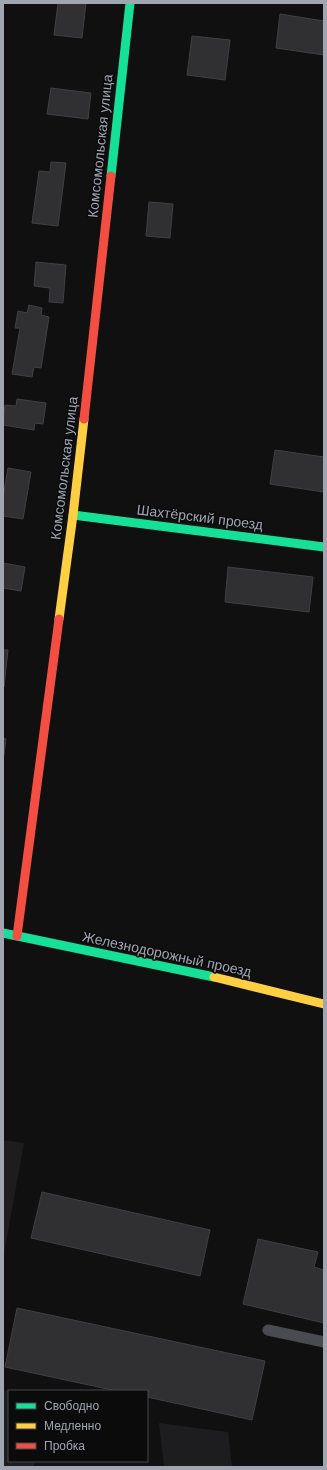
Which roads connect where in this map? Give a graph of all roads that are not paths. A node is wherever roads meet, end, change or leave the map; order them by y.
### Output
1 (130, 3) edge
2 (73, 515) junction
3 (324, 547) edge
4 (3, 933) edge
5 (17, 936) junction
6 (324, 1004) edge
7 (268, 1330) dead end
8 (324, 1342) edge

1 - 2 street, Комсомольская улица
2 - 3 street, Шахтёрский проезд
2 - 5 street, Комсомольская улица
4 - 5 street, Железнодорожный проезд
5 - 6 street, Железнодорожный проезд
7 - 8 lane

